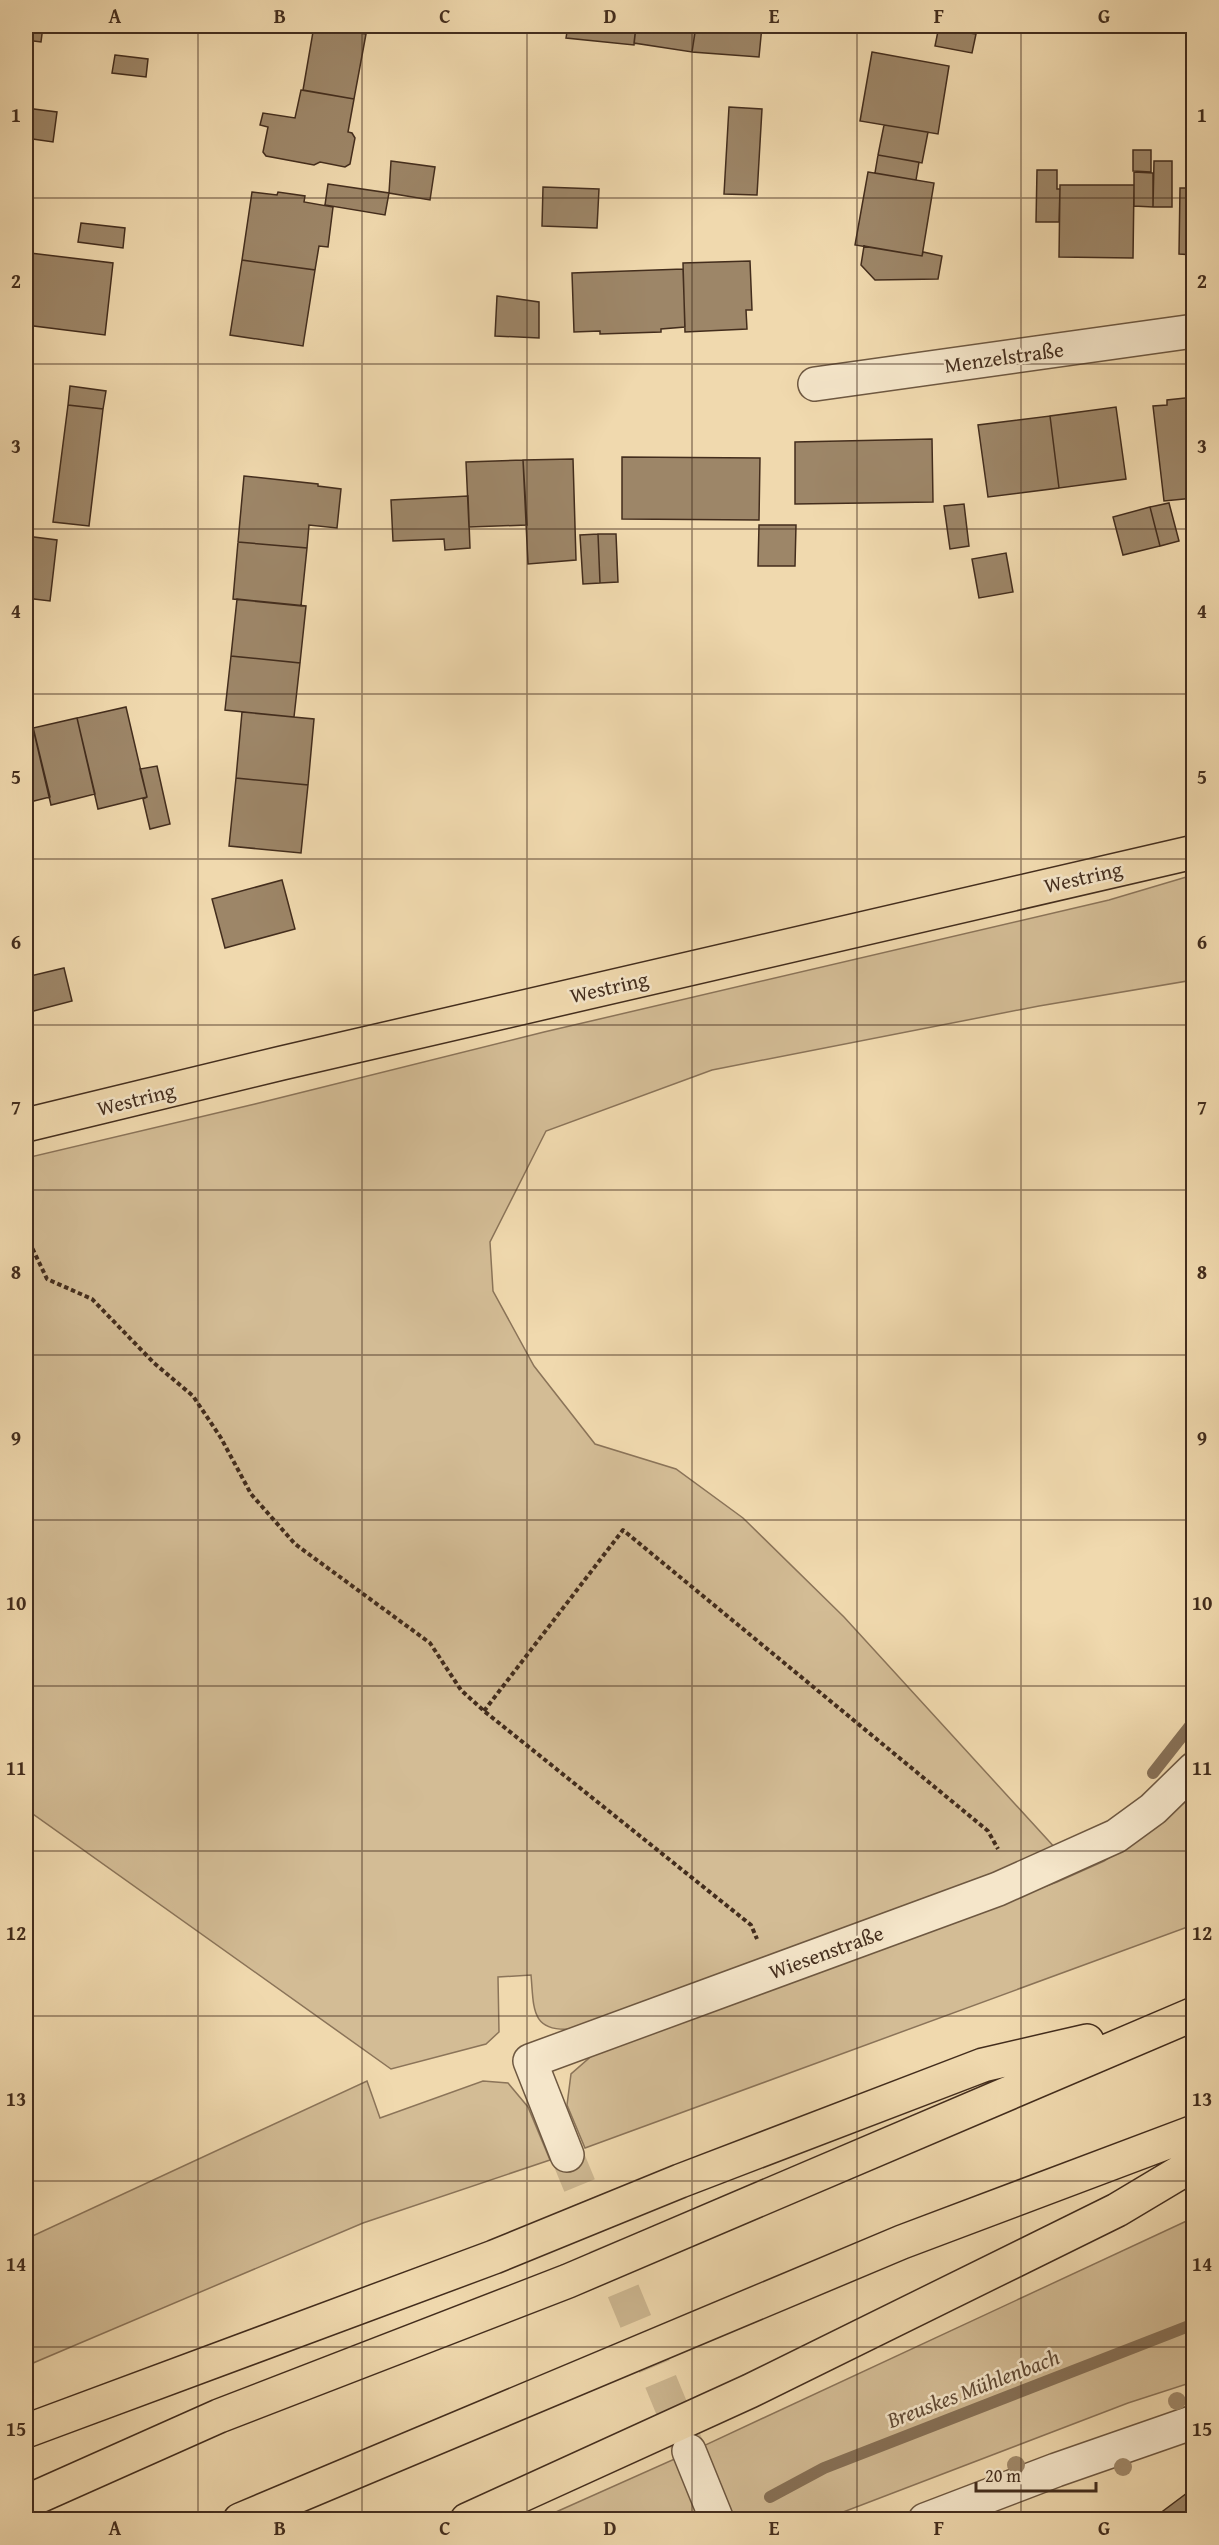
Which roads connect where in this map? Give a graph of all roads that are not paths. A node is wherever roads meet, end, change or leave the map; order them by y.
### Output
1 (1194, 331) edge
2 (816, 384) dead end
3 (1194, 852) edge
4 (26, 1125) edge
5 (1194, 1769) edge
6 (1182, 2018) edge
7 (1194, 2132) edge
8 (567, 2155) tunnel mouth
9 (1194, 2164) edge
10 (1194, 2422) edge
11 (26, 2431) edge
12 (689, 2451) tunnel mouth
13 (26, 2502) edge
14 (240, 2520) edge
15 (467, 2520) edge
16 (717, 2520) edge
17 (924, 2520) edge

1 - 2 street, Menzelstraße
3 - 4 main road, Westring
5 - 8 street, Wiesenstraße
6 - 11 main road
6 - 13 main road
7 - 14 main road
9 - 15 main road
10 - 17 street
12 - 16 street

